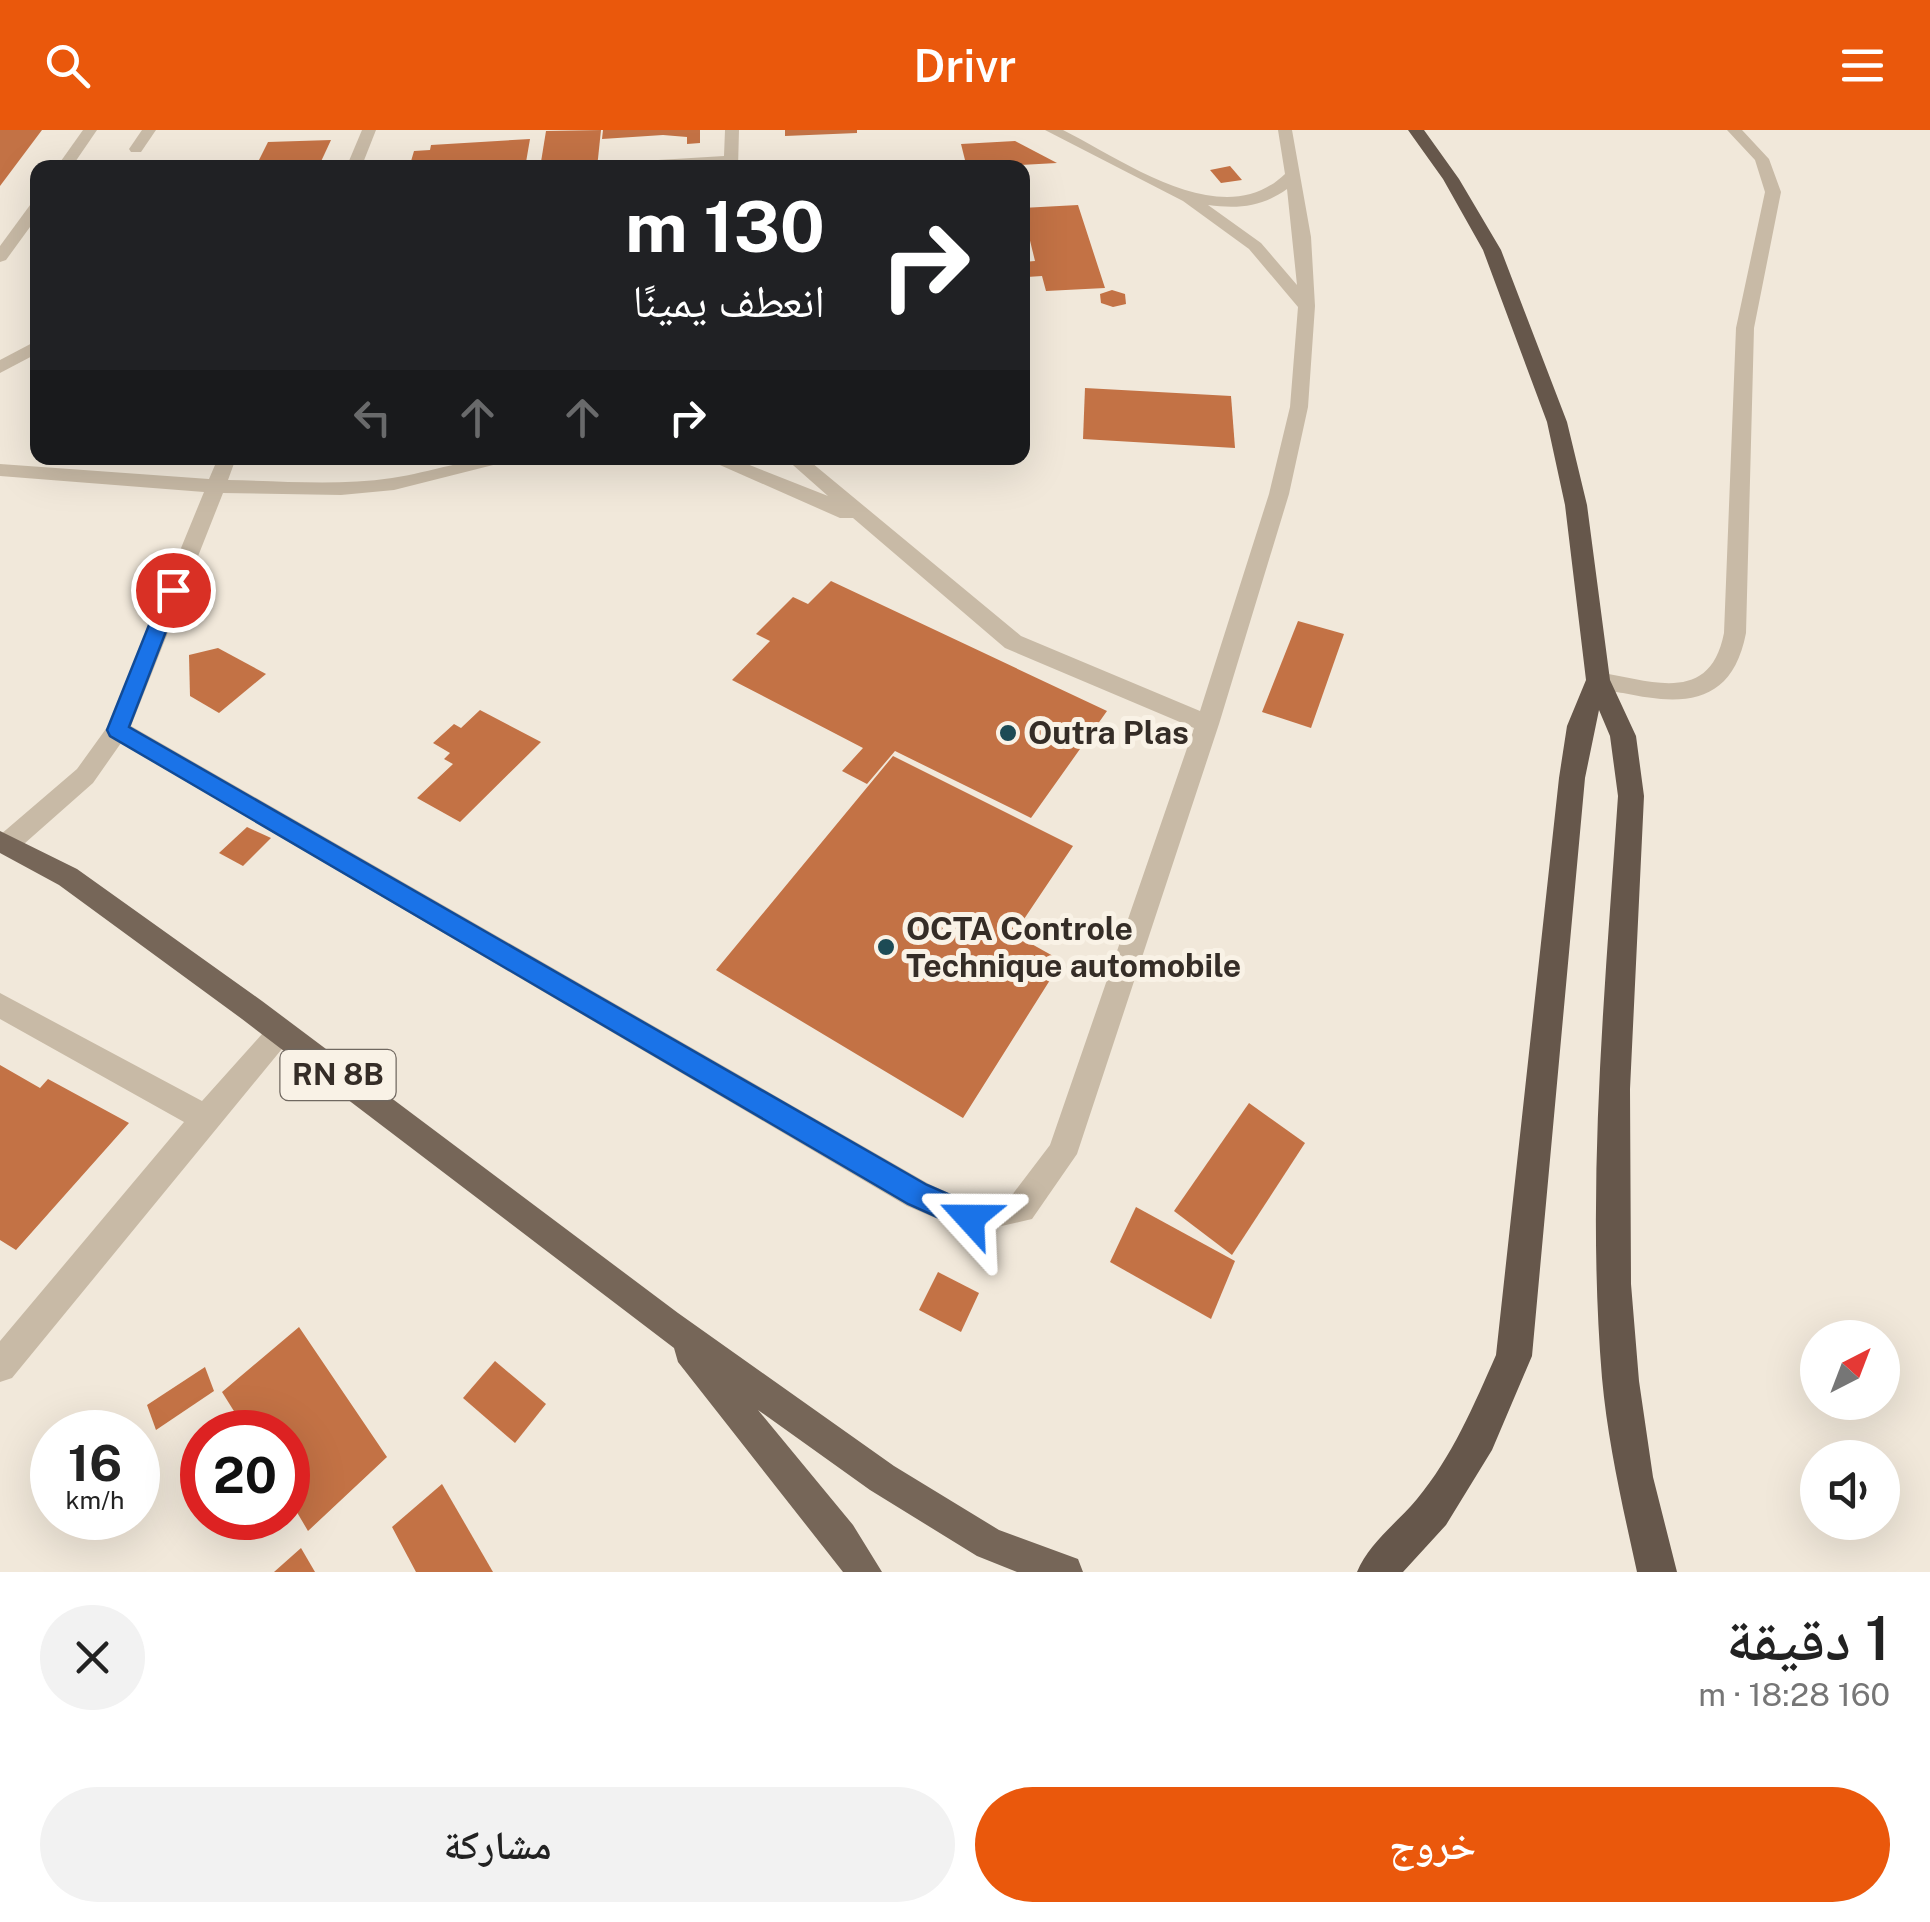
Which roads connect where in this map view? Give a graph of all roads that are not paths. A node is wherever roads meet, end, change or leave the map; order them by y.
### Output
1 (90, 130) edge
2 (149, 130) edge
3 (369, 130) edge
4 (732, 130) edge
5 (1052, 130) edge
6 (1286, 130) edge
7 (1416, 130) edge
8 (1734, 130) edge
9 (136, 149) dead end
10 (69, 160) edge
11 (356, 160) edge
12 (731, 160) edge
13 (1295, 174) junction
14 (1188, 198) junction
15 (30, 215) edge
16 (0, 256) edge
17 (1307, 306) junction
18 (30, 350) edge
19 (0, 368) edge
20 (224, 465) edge
21 (470, 465) edge
22 (734, 465) edge
23 (803, 465) edge
24 (0, 470) edge
25 (214, 486) junction
26 (879, 528) junction
27 (1598, 680) junction
28 (1207, 724) junction
29 (118, 730) junction
30 (4, 843) edge
31 (0, 1005) edge
32 (281, 1033) junction
33 (206, 1118) junction
34 (667, 1324) junction
35 (0, 1366) edge
36 (864, 1572) edge
37 (1065, 1572) edge
38 (1377, 1572) edge
39 (1657, 1572) edge

1 - 10 street
2 - 9 street
3 - 11 street
4 - 12 street
5 - 14 street
6 - 13 street
7 - 27 highway
8 - 27 street
13 - 14 street
13 - 17 street
14 - 17 street
15 - 16 street
17 - 28 street
18 - 19 street
20 - 25 street
21 - 25 street
22 - 26 street
23 - 26 street
24 - 25 street
25 - 29 street
26 - 28 street
27 - 38 highway
27 - 39 highway
28 - 29 street
29 - 30 street
30 - 32 main road, RN 8B
31 - 33 street
32 - 33 street
32 - 34 main road, RN 8B
33 - 35 street
34 - 36 main road, RN 8B
34 - 37 main road, RN 8B

